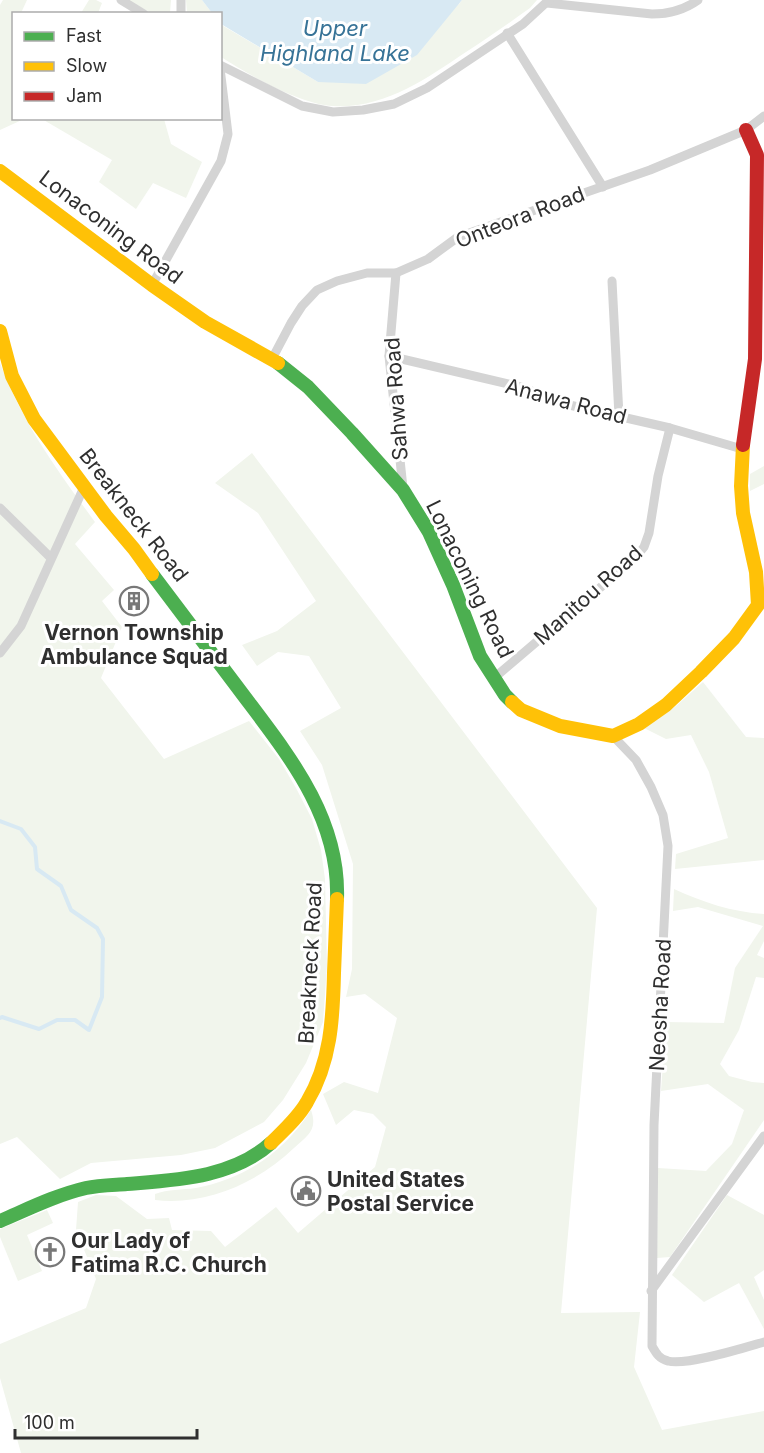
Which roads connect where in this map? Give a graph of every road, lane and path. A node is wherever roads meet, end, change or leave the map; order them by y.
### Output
1 (121, 0) edge
2 (698, 0) edge
3 (548, 2) edge
4 (141, 12) edge
5 (507, 33) junction
6 (222, 67) edge
7 (222, 79) edge
8 (764, 116) edge
9 (746, 130) junction
10 (761, 161) edge
11 (0, 171) edge
12 (603, 187) junction
13 (396, 273) junction
14 (612, 281) dead end
15 (152, 285) junction
16 (0, 331) edge
17 (389, 356) junction
18 (272, 359) junction
19 (619, 416) junction
20 (670, 428) junction
21 (742, 449) junction
22 (84, 487) junction
23 (403, 490) junction
24 (0, 508) edge
25 (51, 558) junction
26 (761, 608) edge
27 (0, 653) edge
28 (494, 678) junction
29 (613, 736) junction
30 (764, 1136) edge
31 (0, 1221) edge
32 (651, 1291) junction
33 (764, 1342) edge

1 - 4 street
2 - 3 street
3 - 5 street
5 - 6 street
5 - 12 street
7 - 15 street
8 - 9 street, Onteora Road
9 - 10 street
9 - 12 street, Onteora Road
10 - 21 street
11 - 15 street, Lonaconing Road
12 - 13 street, Onteora Road
13 - 17 street, Sahwa Road
13 - 18 street, Onteora Road
14 - 19 street
15 - 18 street, Lonaconing Road
16 - 22 street, Breakneck Road
17 - 19 street, Anawa Road
17 - 23 street, Sahwa Road
18 - 23 street, Lonaconing Road
19 - 20 street, Anawa Road
20 - 21 street, Anawa Road
20 - 28 street, Manitou Road
21 - 26 street
22 - 25 street
22 - 31 street, Breakneck Road
23 - 28 street, Lonaconing Road
24 - 25 street
25 - 27 street
26 - 29 street
28 - 29 street, Lonaconing Road
29 - 32 street, Neosha Road
30 - 32 street
32 - 33 street, Neosha Road

